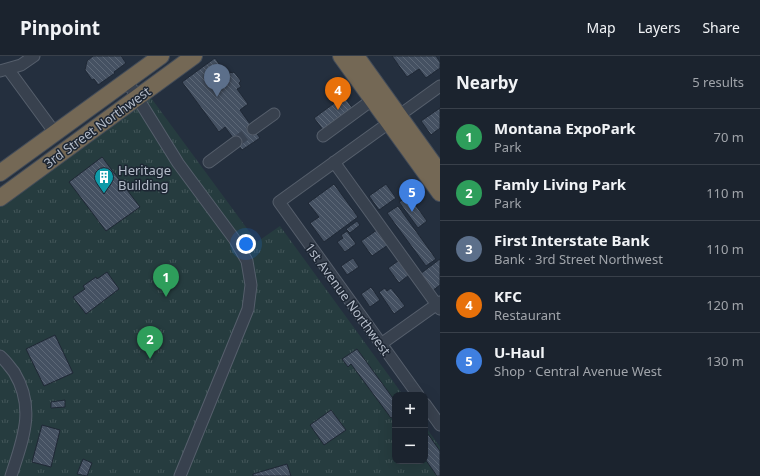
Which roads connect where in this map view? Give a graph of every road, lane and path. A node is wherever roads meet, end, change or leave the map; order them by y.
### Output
1 (34, 56) edge
2 (161, 56) edge
3 (166, 56) edge
4 (194, 56) edge
5 (341, 56) edge
6 (356, 56) edge
7 (4, 70) edge
8 (176, 70) junction
9 (127, 81) junction
10 (440, 86) edge
11 (137, 98) junction
12 (372, 100) junction
13 (274, 114) dead end
14 (394, 120) junction
15 (253, 129) tunnel mouth
16 (55, 133) junction
17 (323, 136) dead end
18 (236, 142) tunnel mouth
19 (208, 162) dead end
20 (334, 162) junction
21 (0, 173) edge
22 (440, 173) edge
23 (440, 193) edge
24 (0, 198) edge
25 (439, 305) edge
26 (381, 344) junction
27 (0, 356) edge
28 (416, 392) edge
29 (428, 408) edge
30 (440, 425) edge
31 (11, 476) edge
32 (180, 476) edge

1 - 7 street
2 - 9 highway, 3rd Street Northwest
3 - 8 street
4 - 8 highway, 3rd Street Northwest
5 - 12 highway
6 - 14 highway
7 - 16 street
8 - 11 highway, 3rd Street Northwest
9 - 11 street
9 - 16 highway, 3rd Street Northwest
10 - 14 street
11 - 24 highway, 3rd Street Northwest
11 - 32 street
12 - 14 highway
12 - 17 street
13 - 15 street
14 - 20 street
14 - 22 highway
14 - 23 highway
16 - 21 highway, 3rd Street Northwest
18 - 19 street
20 - 25 street
20 - 26 street, 1st Avenue Northwest
25 - 26 street
26 - 28 street, 1st Avenue Northwest
27 - 31 street
29 - 30 street

